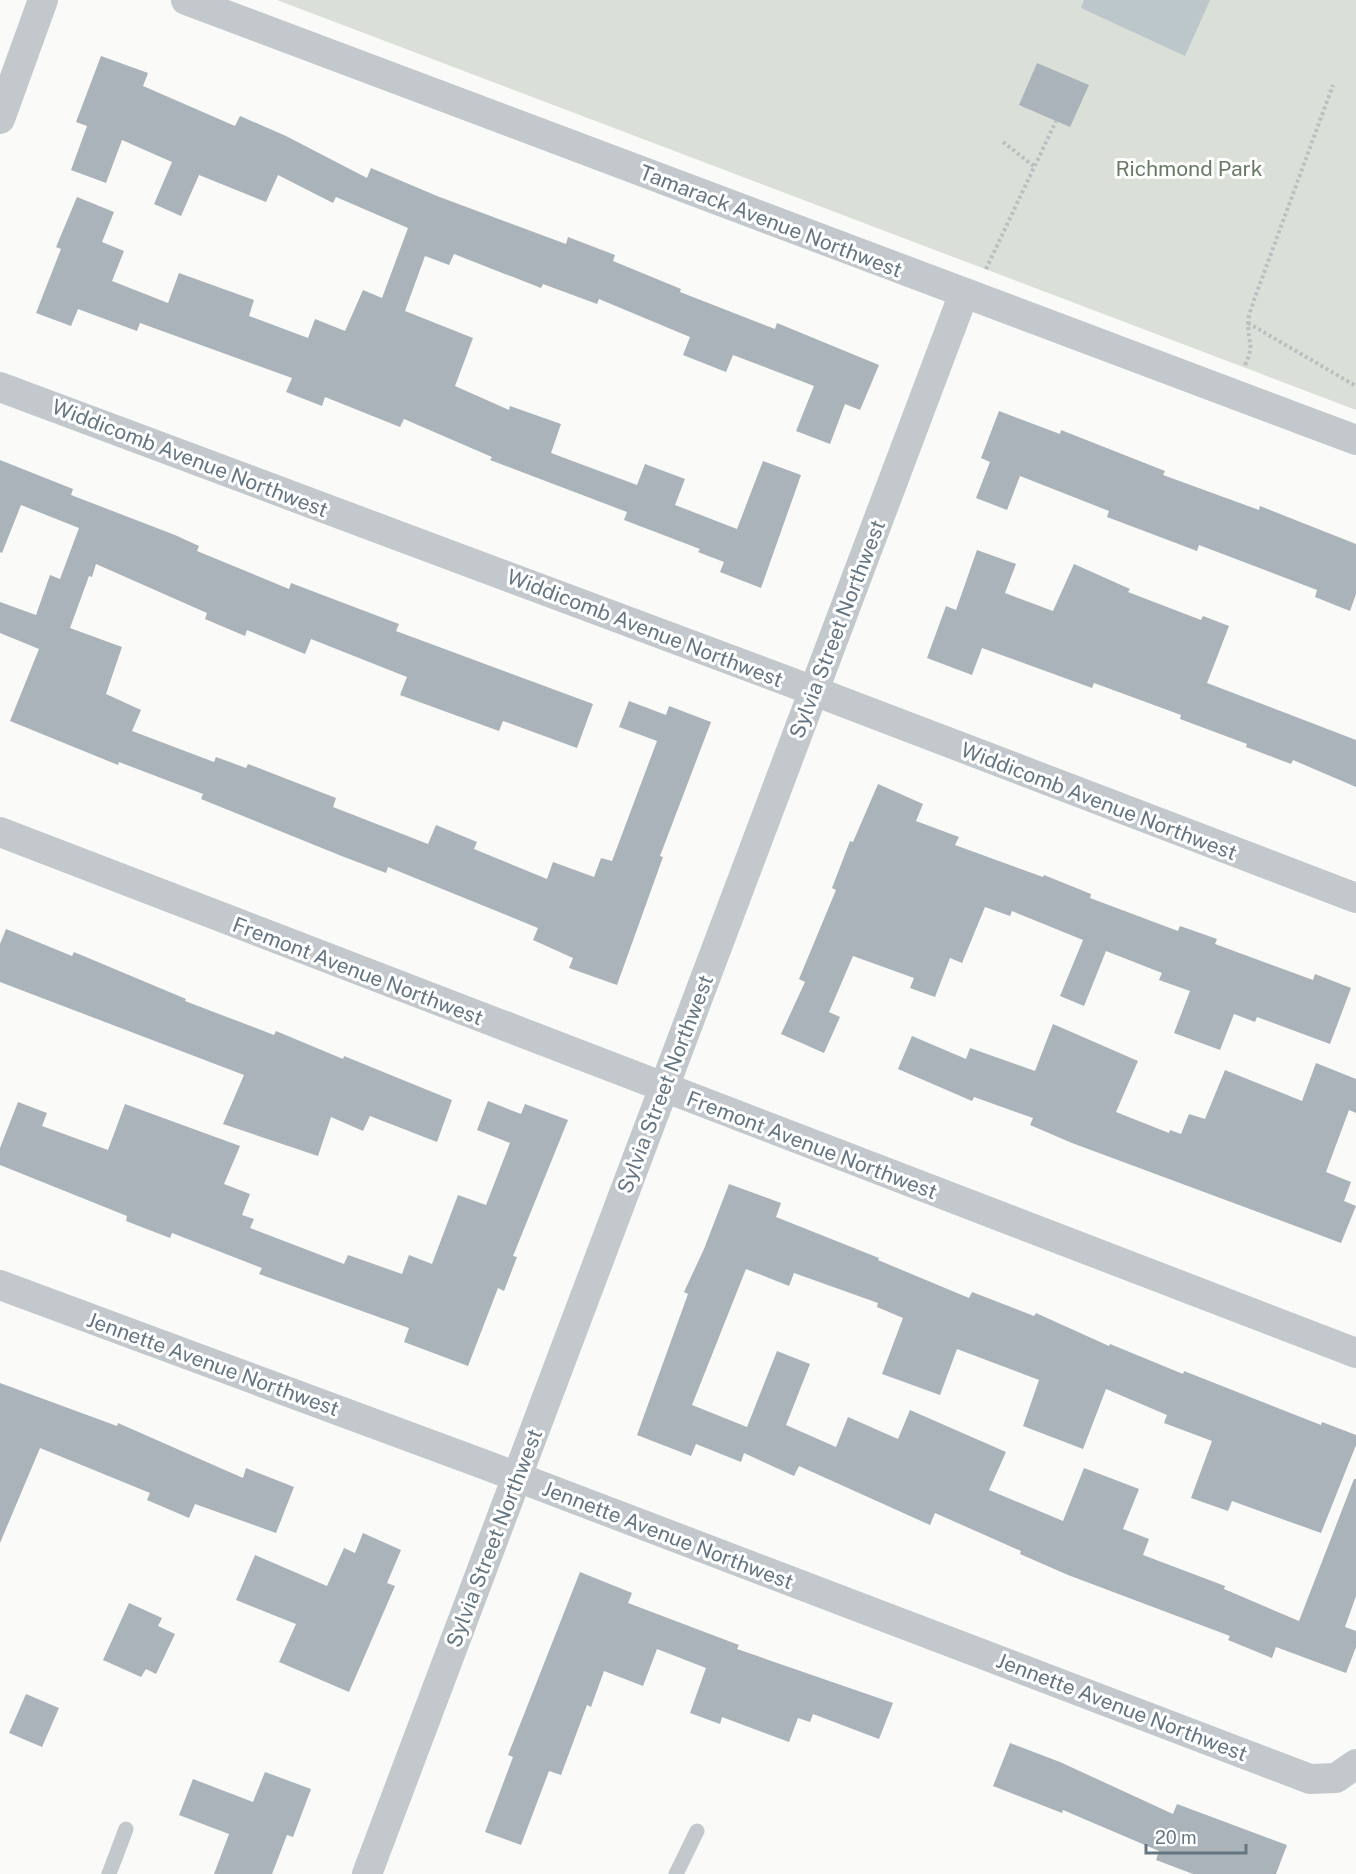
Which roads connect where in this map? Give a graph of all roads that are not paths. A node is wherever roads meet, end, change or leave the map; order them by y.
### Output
1 (43, 0) edge
2 (186, 0) edge
3 (0, 119) edge
4 (968, 295) junction
5 (0, 387) edge
6 (1356, 440) edge
7 (813, 692) junction
8 (0, 832) edge
9 (1356, 898) edge
10 (663, 1088) junction
11 (0, 1285) edge
12 (1356, 1353) edge
13 (517, 1477) junction
14 (1346, 1771) edge
15 (126, 1828) dead end
16 (697, 1831) dead end
17 (109, 1874) edge
18 (367, 1874) edge
19 (676, 1874) edge

1 - 3 street
2 - 4 street, Tamarack Avenue Northwest
4 - 6 street, Tamarack Avenue Northwest
4 - 7 street, Sylvia Street Northwest
5 - 7 street, Widdicomb Avenue Northwest
7 - 9 street, Widdicomb Avenue Northwest
7 - 10 street, Sylvia Street Northwest
8 - 10 street, Fremont Avenue Northwest
10 - 12 street, Fremont Avenue Northwest
10 - 13 street, Sylvia Street Northwest
11 - 13 street, Jennette Avenue Northwest
13 - 14 street, Jennette Avenue Northwest
13 - 18 street, Sylvia Street Northwest
15 - 17 lane
16 - 19 lane

